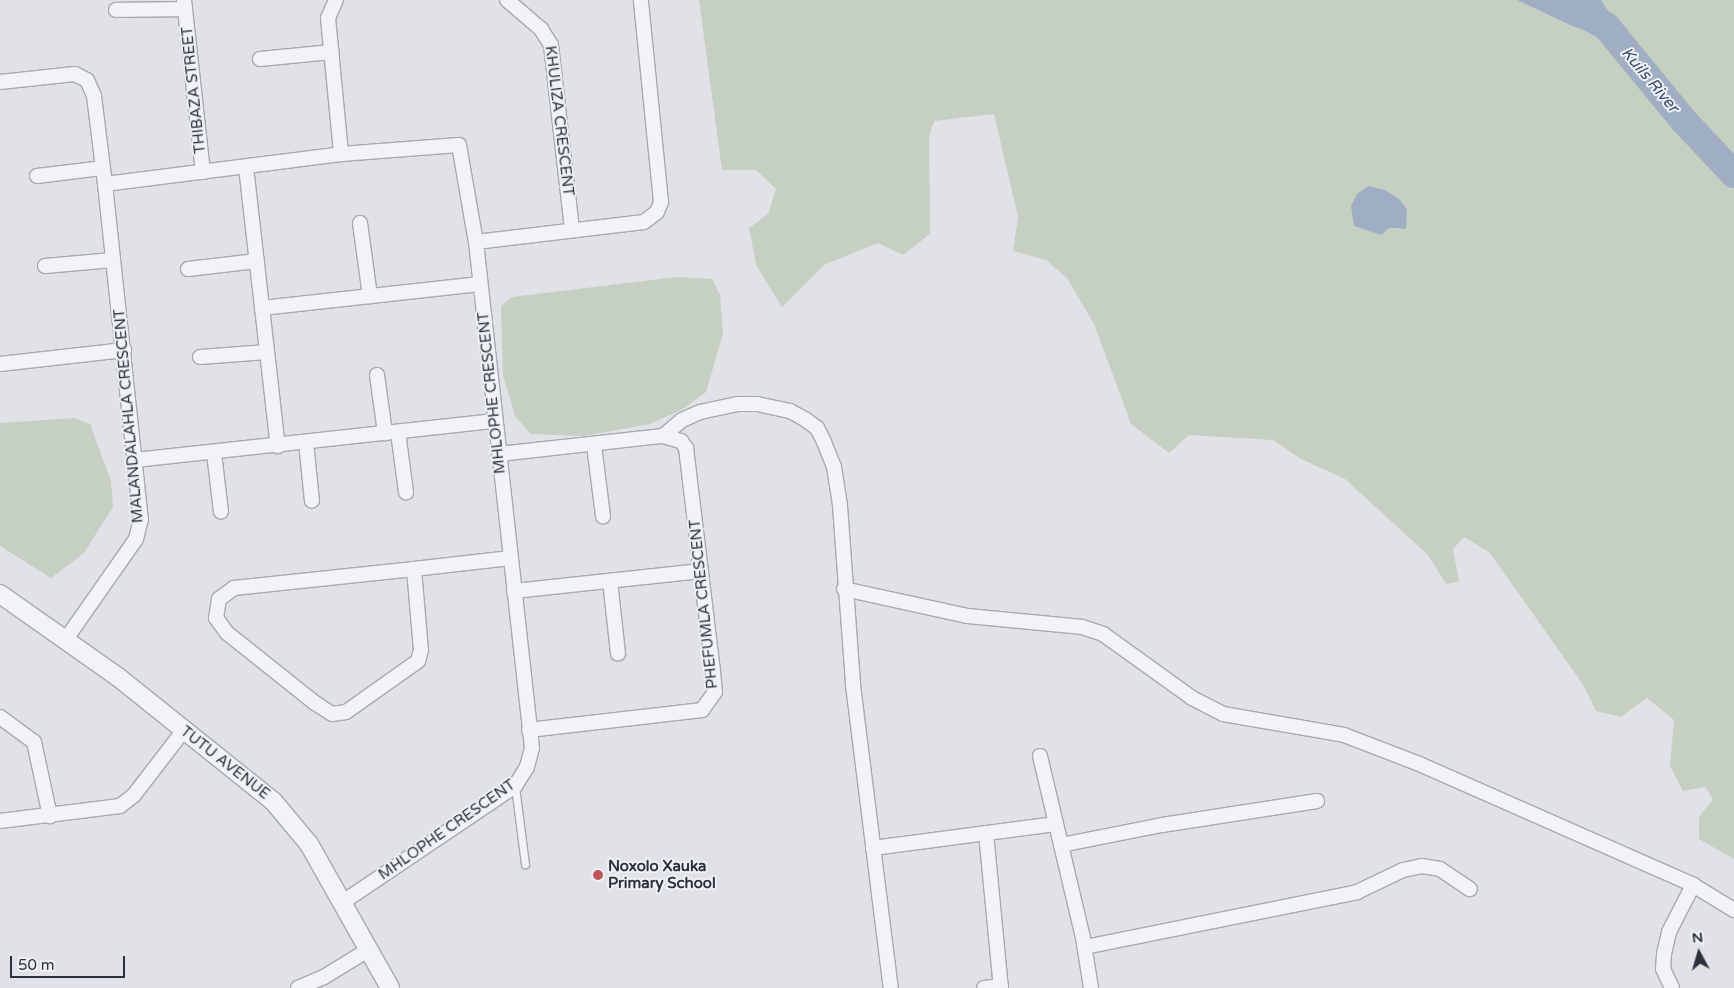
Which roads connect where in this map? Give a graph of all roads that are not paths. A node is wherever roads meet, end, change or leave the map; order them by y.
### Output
1 (336, 0) edge
2 (508, 0) edge
3 (641, 0) edge
4 (184, 4) edge
5 (116, 10) dead end
6 (332, 52) junction
7 (260, 59) dead end
8 (0, 82) edge
9 (341, 154) junction
10 (246, 167) junction
11 (102, 168) junction
12 (203, 172) junction
13 (37, 176) dead end
14 (105, 184) junction
15 (360, 223) dead end
16 (572, 230) junction
17 (476, 242) junction
18 (113, 260) junction
19 (257, 261) junction
20 (45, 266) dead end
21 (188, 269) dead end
22 (480, 284) junction
23 (370, 296) junction
24 (262, 308) junction
25 (124, 350) junction
26 (267, 352) junction
27 (200, 357) dead end
28 (0, 364) edge
29 (377, 375) dead end
30 (495, 421) junction
31 (392, 432) junction
32 (663, 436) junction
33 (306, 442) junction
34 (594, 445) junction
35 (278, 446) junction
36 (214, 454) junction
37 (499, 454) junction
38 (135, 460) junction
39 (406, 492) dead end
40 (312, 501) dead end
41 (221, 512) dead end
42 (603, 516) dead end
43 (510, 558) junction
44 (414, 568) junction
45 (701, 570) junction
46 (610, 581) junction
47 (844, 589) junction
48 (514, 591) junction
49 (0, 594) edge
50 (66, 639) junction
51 (618, 654) dead end
52 (0, 716) edge
53 (184, 730) junction
54 (529, 730) junction
55 (1040, 756) dead end
56 (515, 786) junction
57 (1317, 801) dead end
58 (50, 816) junction
59 (0, 821) edge
60 (1055, 824) junction
61 (986, 833) junction
62 (1061, 845) junction
63 (873, 848) junction
64 (525, 864) dead end
65 (1693, 886) junction
66 (1470, 889) dead end
67 (343, 902) junction
68 (1734, 910) edge
69 (1085, 946) junction
70 (368, 950) junction
71 (1001, 987) edge
72 (298, 988) edge
73 (390, 988) edge
74 (891, 988) edge
75 (984, 988) edge
76 (1091, 988) edge
77 (1672, 988) edge

1 - 6 street
2 - 16 street, KHULIZA CRESCENT
3 - 16 street
4 - 5 street, THIBAZA STREET
4 - 12 street, THIBAZA STREET
6 - 7 street
6 - 9 street
8 - 11 street, MALANDALAHLA CRESCENT
9 - 10 street, MHLOPHE CRESCENT
9 - 17 street, MHLOPHE CRESCENT
10 - 12 street, MHLOPHE CRESCENT
10 - 19 street
11 - 13 street
11 - 14 street, MALANDALAHLA CRESCENT
12 - 14 street, MHLOPHE CRESCENT
14 - 18 street, MALANDALAHLA CRESCENT
15 - 23 street
16 - 17 street
17 - 22 street, MHLOPHE CRESCENT
18 - 20 street
18 - 25 street, MALANDALAHLA CRESCENT
19 - 21 street
19 - 24 street
22 - 23 street
22 - 30 street, MHLOPHE CRESCENT
23 - 24 street
24 - 26 street
25 - 28 street
25 - 38 street, MALANDALAHLA CRESCENT
26 - 27 street
26 - 35 street
29 - 31 street
30 - 31 street
30 - 37 street, MHLOPHE CRESCENT
31 - 33 street
31 - 39 street
32 - 34 street
32 - 45 street, PHEFUMLA CRESCENT
32 - 47 street
33 - 35 street
33 - 40 street
34 - 37 street
34 - 42 street
35 - 36 street
36 - 38 street
36 - 41 street
37 - 43 street, MHLOPHE CRESCENT
38 - 50 street, MALANDALAHLA CRESCENT
43 - 44 street
43 - 48 street, MHLOPHE CRESCENT
44 - 44 street
45 - 46 street
45 - 54 street, PHEFUMLA CRESCENT
46 - 48 street
46 - 51 street
47 - 63 street
47 - 65 street
48 - 54 street, MHLOPHE CRESCENT
49 - 50 street, TUTU AVENUE
50 - 53 street, TUTU AVENUE
52 - 58 street
53 - 58 street
53 - 67 street, TUTU AVENUE
54 - 56 street, MHLOPHE CRESCENT
55 - 60 street
56 - 64 lane
56 - 67 street, MHLOPHE CRESCENT
57 - 62 street
58 - 59 street
60 - 61 street
60 - 62 street
61 - 63 street
61 - 71 street
62 - 69 street
63 - 74 street
65 - 68 street
65 - 77 street
66 - 69 street
67 - 70 street, TUTU AVENUE
69 - 76 street
70 - 72 street
70 - 73 street, TUTU AVENUE
71 - 75 street

